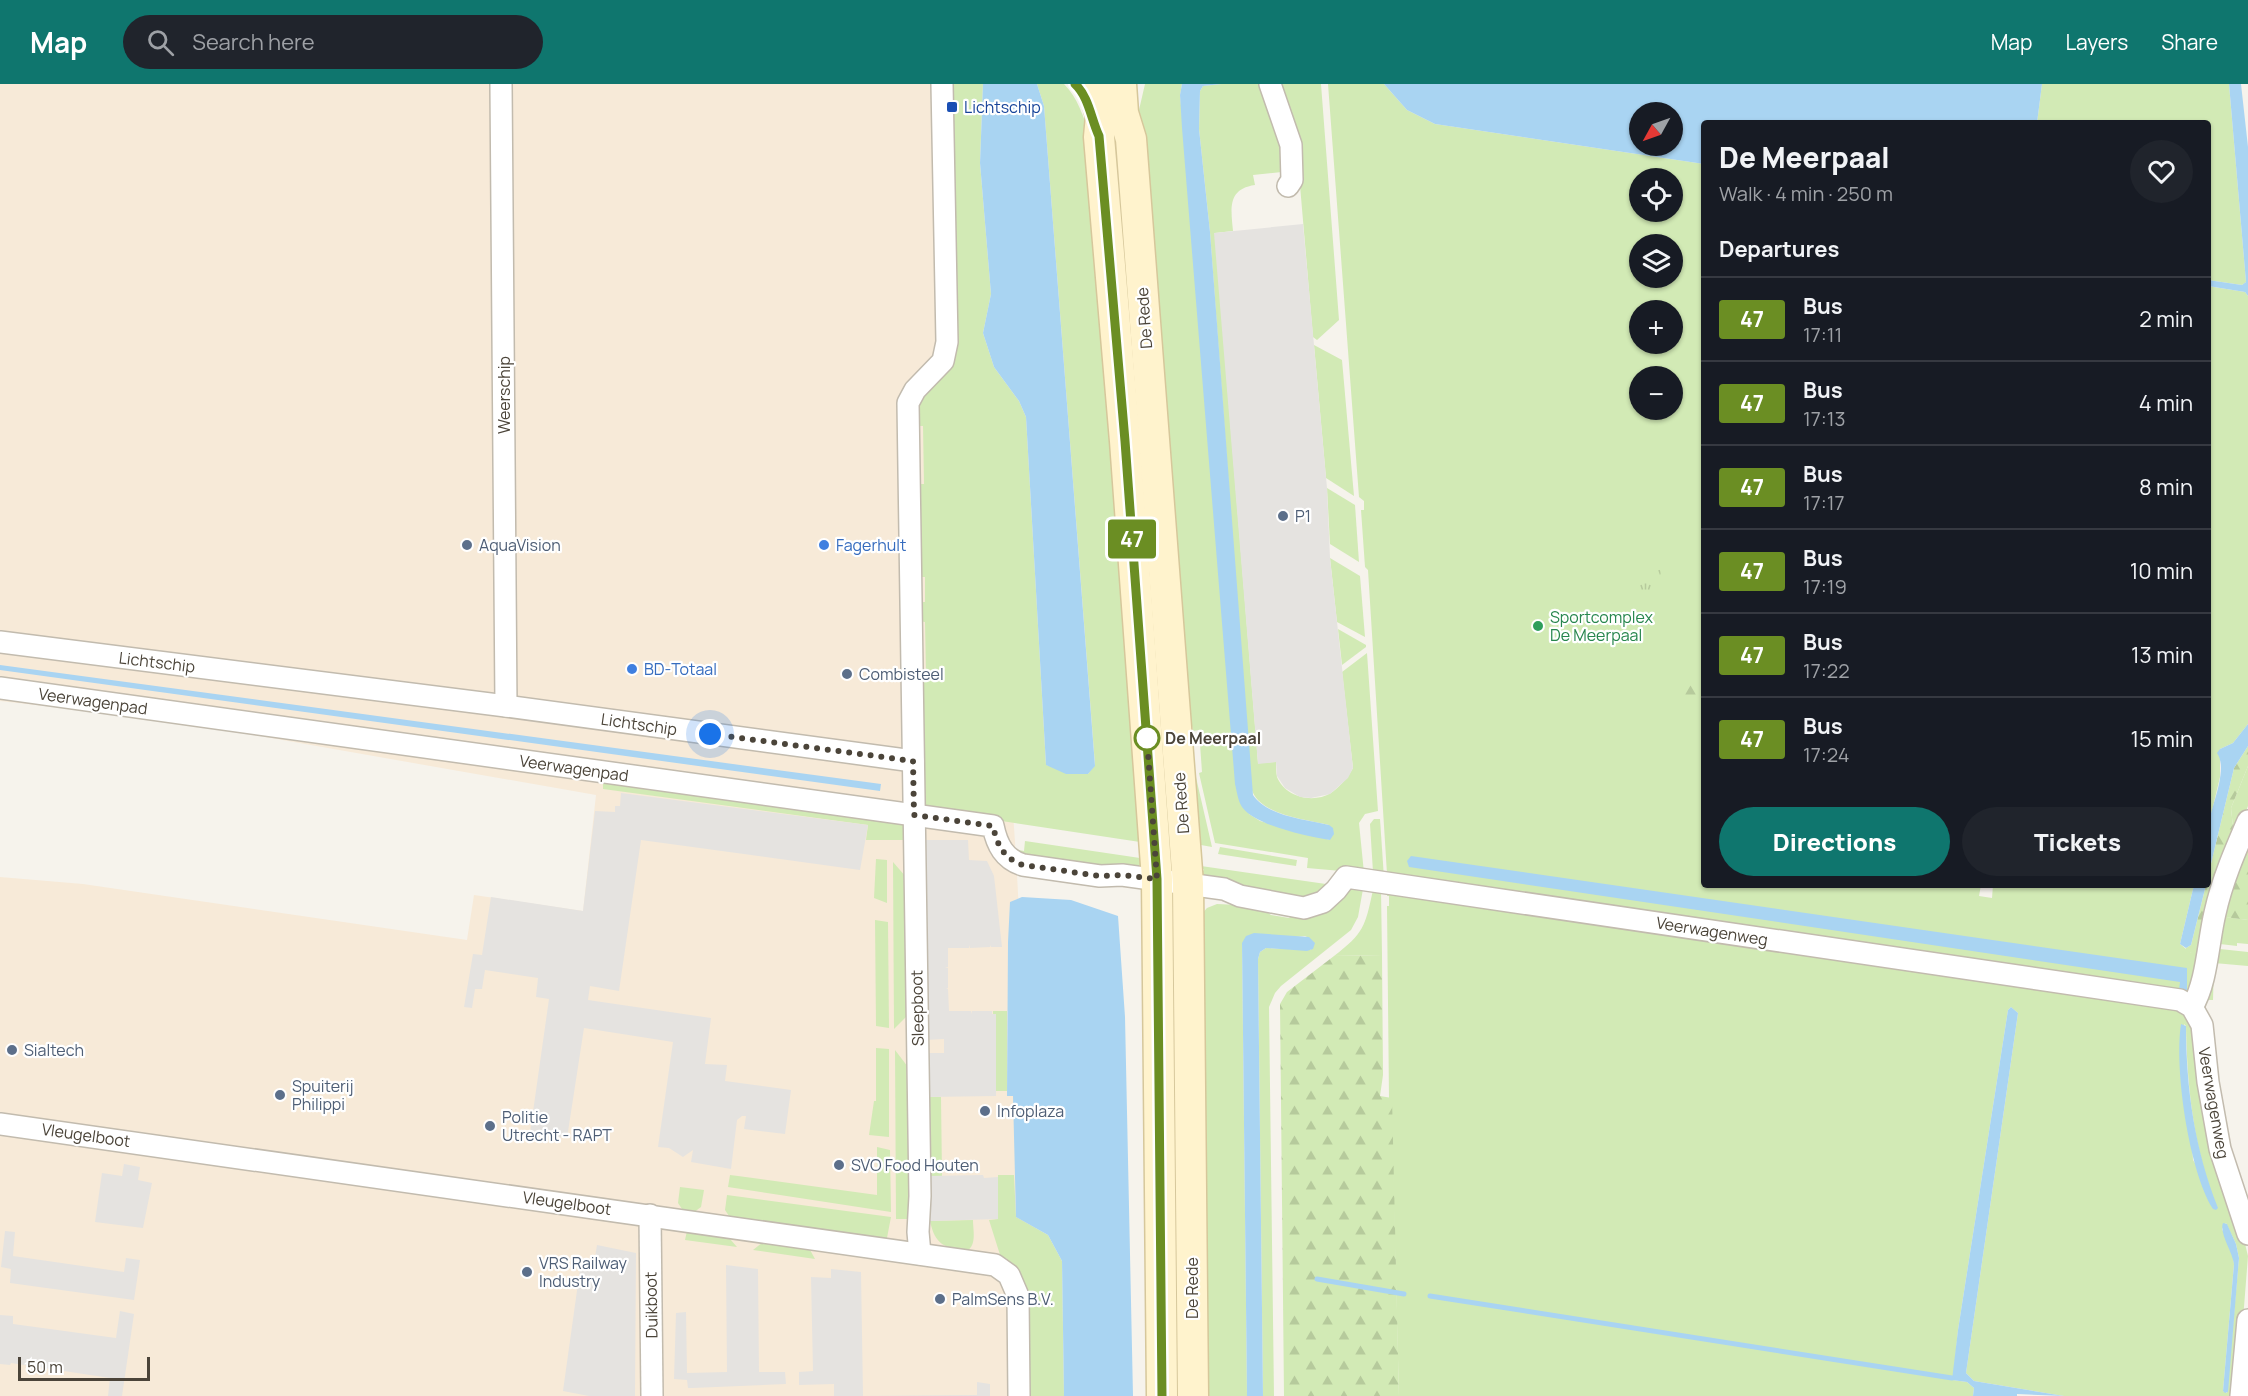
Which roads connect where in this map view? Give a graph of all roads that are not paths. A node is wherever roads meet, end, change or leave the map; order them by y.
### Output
1 (501, 84) edge
2 (942, 84) edge
3 (1121, 84) edge
4 (1134, 84) edge
5 (1270, 84) edge
6 (1083, 86) edge
7 (1131, 139) junction
8 (1287, 186) dead end
9 (0, 642) edge
10 (0, 688) edge
11 (506, 706) junction
12 (913, 761) junction
13 (914, 815) junction
14 (2248, 821) edge
15 (1157, 885) junction
16 (1188, 890) junction
17 (2192, 1007) junction
18 (0, 1124) edge
19 (650, 1215) junction
20 (2248, 1234) edge
21 (920, 1254) junction
22 (2248, 1320) edge
23 (652, 1396) edge
24 (1019, 1396) edge
25 (1162, 1396) edge
26 (1192, 1396) edge
27 (2241, 1396) edge

1 - 11 street, Weerschip
2 - 12 street
3 - 7 main road, De Rede
4 - 7 main road, De Rede
5 - 8 street
6 - 15 main road, De Rede
7 - 16 main road, De Rede
9 - 11 street, Lichtschip
10 - 13 street, Veerwagenpad
11 - 12 street, Lichtschip
12 - 13 street, Sleepboot
13 - 15 street, Veerwagenpad
13 - 21 street, Sleepboot
14 - 17 street
15 - 16 street, Veerwagenweg
15 - 25 main road, De Rede
16 - 17 street, Veerwagenweg
16 - 26 main road, De Rede
17 - 20 street, Veerwagenweg
18 - 19 street, Vleugelboot
19 - 21 street, Vleugelboot
19 - 23 street, Duikboot
21 - 24 street, Vleugelboot
22 - 27 street

